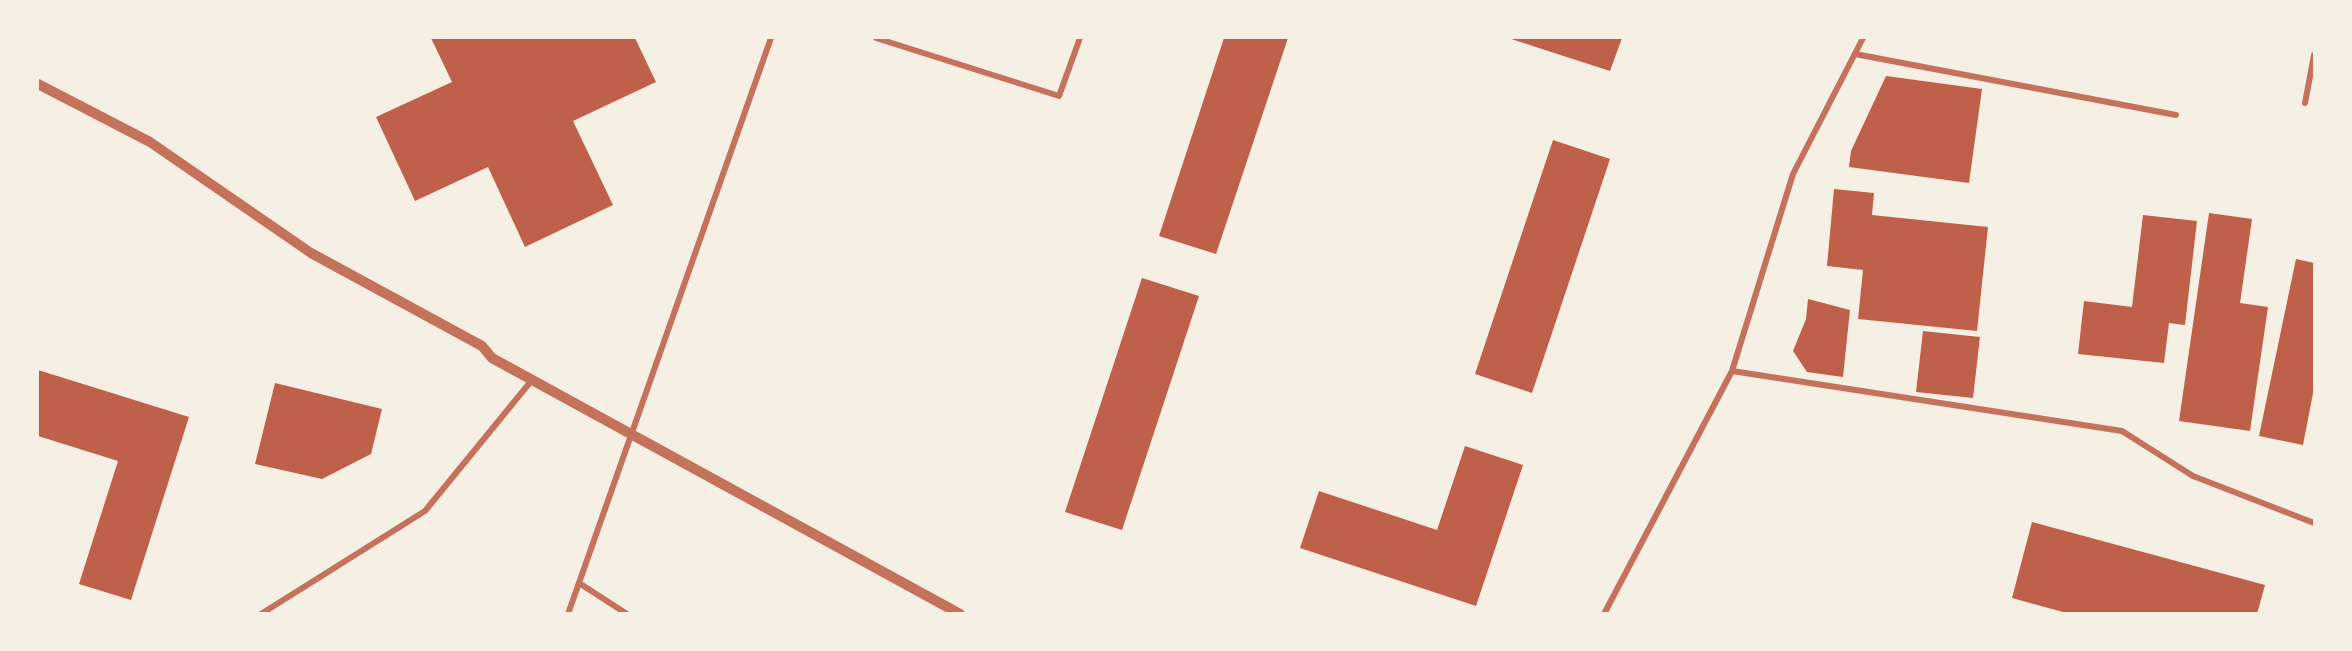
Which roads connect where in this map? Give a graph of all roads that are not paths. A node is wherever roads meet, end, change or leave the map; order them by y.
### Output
1 (771, 38) edge
2 (876, 38) edge
3 (1080, 38) edge
4 (1863, 38) edge
5 (1855, 54) junction
6 (2314, 55) edge
7 (38, 84) edge
8 (2305, 103) dead end
9 (2176, 115) dead end
10 (1732, 371) junction
11 (532, 380) junction
12 (633, 434) junction
13 (2314, 523) edge
14 (579, 583) junction
15 (261, 614) edge
16 (568, 614) edge
17 (627, 614) edge
18 (960, 614) edge
19 (1604, 614) edge

1 - 12 street
2 - 3 street
4 - 5 street
5 - 9 street
5 - 10 street
6 - 8 street
7 - 11 street
10 - 13 street
10 - 19 street
11 - 12 street
11 - 15 street
12 - 14 street
12 - 18 street
14 - 16 street
14 - 17 street

